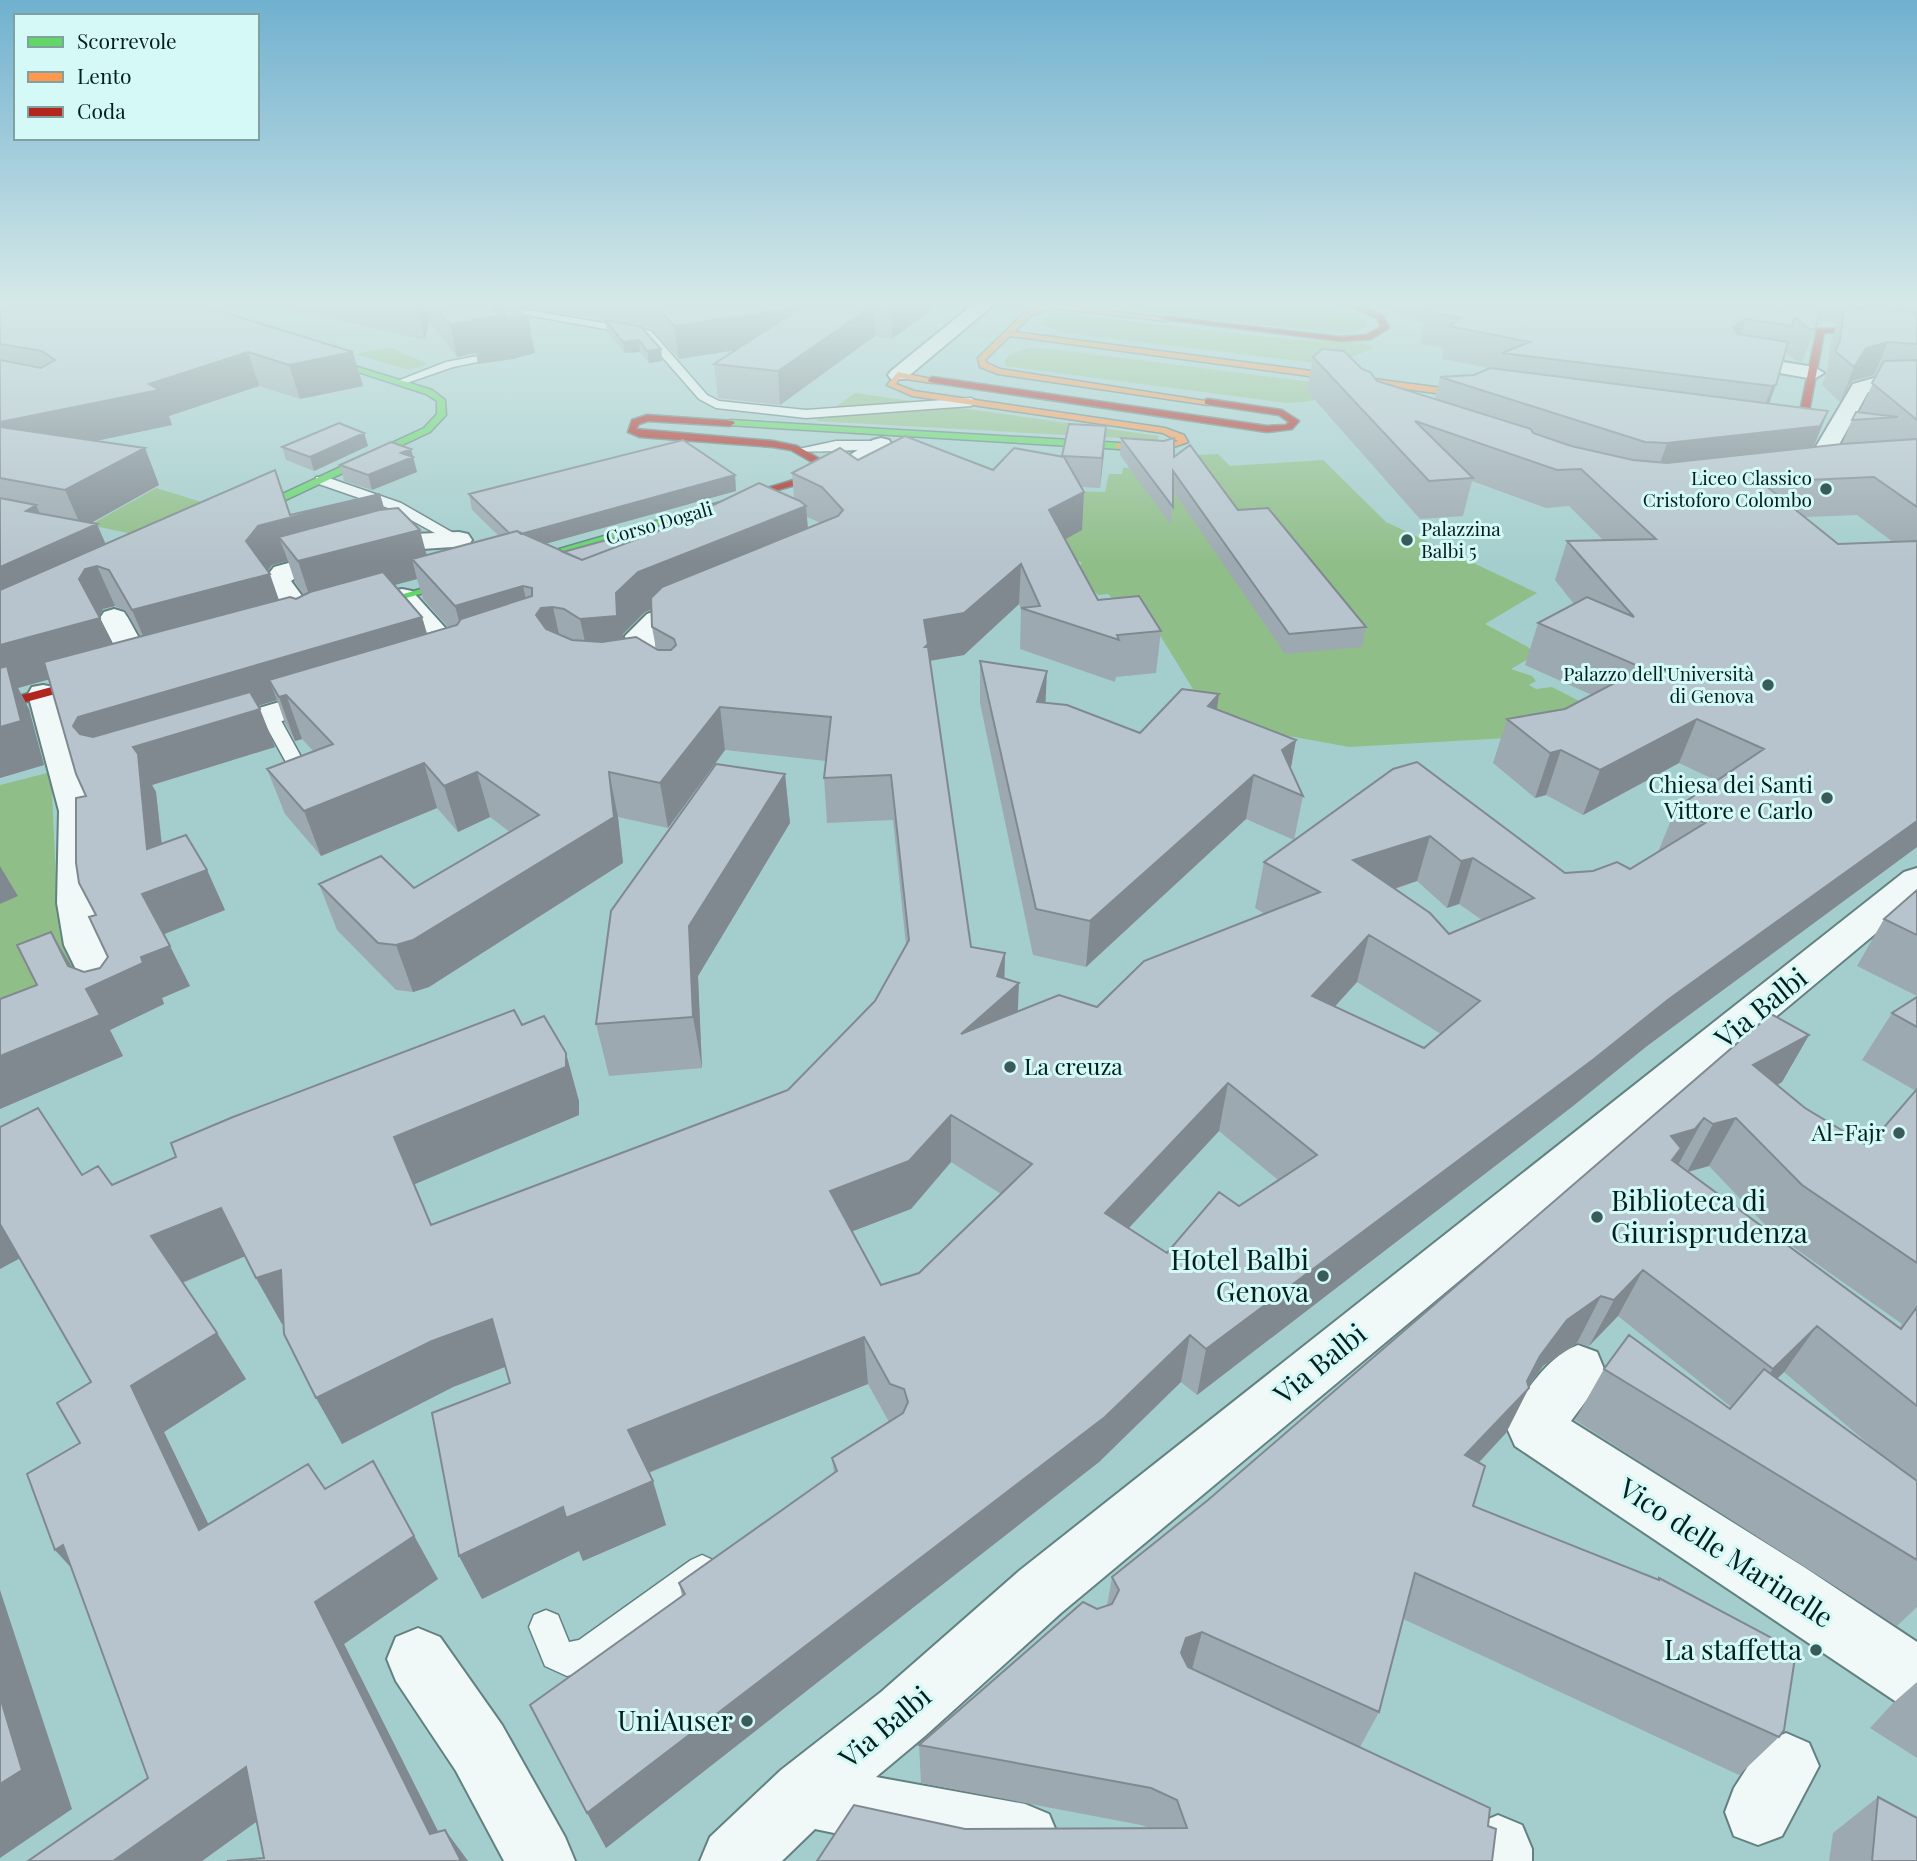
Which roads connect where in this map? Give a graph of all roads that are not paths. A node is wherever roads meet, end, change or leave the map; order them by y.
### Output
1 (414, 388) edge
2 (696, 388) edge
3 (895, 388) edge
4 (986, 388) edge
5 (1112, 388) edge
6 (1420, 388) edge
7 (1810, 388) edge
8 (1860, 388) edge
9 (1891, 388) edge
10 (1475, 395) junction
11 (1506, 399) edge
12 (971, 402) junction
13 (1376, 404) edge
14 (1882, 405) edge
15 (1751, 429) edge
16 (846, 445) junction
17 (881, 445) joint
18 (800, 450) junction
19 (817, 465) junction
20 (1820, 469) edge
21 (321, 480) junction
22 (737, 501) junction
23 (226, 524) edge
24 (718, 532) edge
25 (469, 546) joint
26 (530, 560) junction
27 (565, 578) edge
28 (719, 596) edge
29 (402, 597) junction
30 (114, 618) edge
31 (315, 621) joint
32 (134, 669) joint
33 (411, 671) edge
34 (587, 673) edge
35 (354, 689) edge
36 (43, 694) junction
37 (0, 705) edge
38 (269, 715) junction
39 (190, 739) edge
40 (296, 764) edge
41 (1917, 880) edge
42 (108, 996) edge
43 (1578, 1369) dead end
44 (725, 1554) edge
45 (546, 1626) dead end
46 (418, 1659) dead end
47 (1914, 1669) edge
48 (804, 1793) junction
49 (1076, 1848) edge
50 (541, 1861) edge
51 (734, 1861) edge

1 - 21 street
2 - 12 lane
3 - 12 street
4 - 5 street
6 - 10 street
7 - 15 street
8 - 20 street
9 - 14 street
10 - 11 street
10 - 13 street
12 - 18 street
16 - 17 lane
16 - 18 lane
16 - 19 lane
17 - 22 street
18 - 19 street
19 - 22 street, Corso Dogali
21 - 23 street
21 - 25 lane
22 - 24 street
22 - 26 street, Corso Dogali
25 - 31 street
26 - 27 street
26 - 29 street, Corso Dogali
28 - 34 street
29 - 31 street, Corso Dogali
29 - 33 street
30 - 32 street
32 - 36 street
35 - 38 street
36 - 37 street
36 - 42 street
38 - 39 street
38 - 40 lane
41 - 48 street, Via Balbi
43 - 47 street, Vico delle Marinelle
44 - 45 lane
46 - 50 street
48 - 49 street
48 - 51 street, Via Balbi

